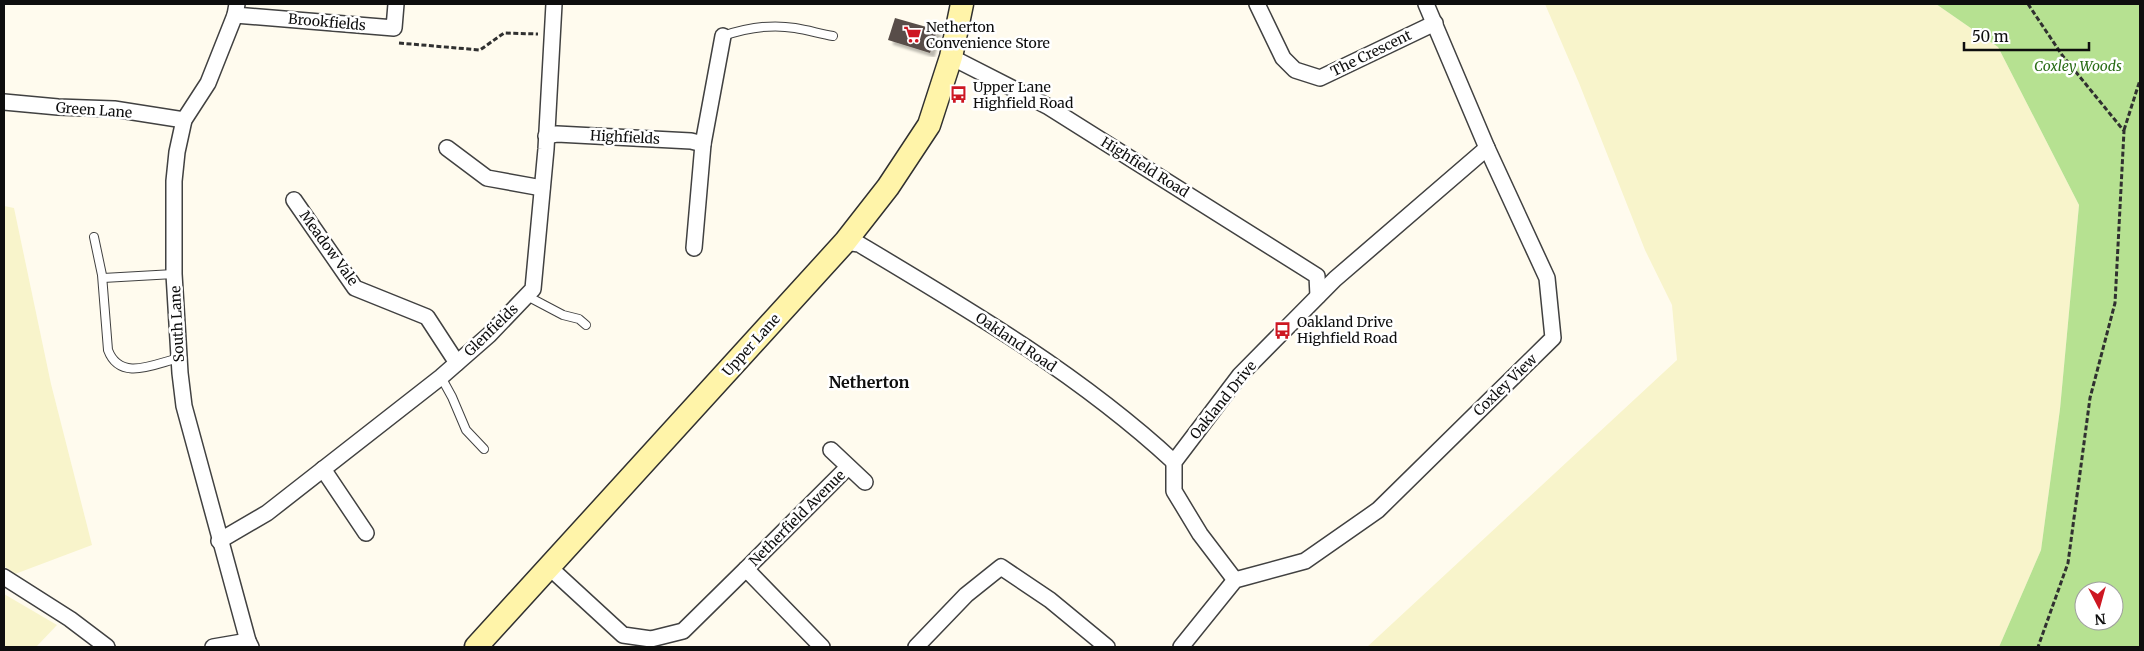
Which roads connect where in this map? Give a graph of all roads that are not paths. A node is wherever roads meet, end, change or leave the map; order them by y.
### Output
1 (396, 4) edge
2 (554, 4) edge
3 (962, 4) edge
4 (1257, 4) edge
5 (1426, 4) edge
6 (236, 9) edge
7 (1435, 22) junction
8 (723, 36) joint
9 (833, 36) dead end
10 (951, 57) junction
11 (4, 102) edge
12 (184, 120) junction
13 (546, 136) junction
14 (703, 144) junction
15 (447, 148) dead end
16 (1487, 148) junction
17 (542, 188) junction
18 (294, 200) dead end
19 (94, 237) dead end
20 (845, 242) junction
21 (694, 248) dead end
22 (174, 274) junction
23 (103, 278) junction
24 (527, 296) junction
25 (1318, 296) junction
26 (586, 324) dead end
27 (179, 358) junction
28 (457, 363) junction
29 (441, 377) junction
30 (484, 449) dead end
31 (831, 450) dead end
32 (1174, 462) junction
33 (848, 467) junction
34 (323, 469) junction
35 (865, 482) dead end
36 (366, 533) dead end
37 (219, 541) junction
38 (549, 567) junction
39 (746, 569) junction
40 (4, 577) edge
41 (1235, 580) junction
42 (640, 642) edge
43 (250, 644) edge
44 (107, 647) edge
45 (213, 647) edge
46 (476, 647) edge
47 (822, 647) edge
48 (916, 647) edge
49 (1107, 647) edge
50 (1181, 647) edge

1 - 6 street, Brookfields
2 - 13 street, Glenfields
3 - 10 main road, Upper Lane
4 - 7 street, The Crescent
5 - 7 street, Coxley View
6 - 12 street, South Lane
7 - 16 street, Coxley View
8 - 9 lane
8 - 14 street
10 - 20 main road, Upper Lane
10 - 25 street, Highfield Road
11 - 12 street, Green Lane
12 - 22 street, South Lane
13 - 14 street, Highfields
13 - 17 street, Glenfields
14 - 21 street
15 - 17 street
16 - 25 street, Oakland Drive
16 - 41 street, Coxley View
17 - 24 street, Glenfields
18 - 28 street, Meadow Vale
19 - 23 lane
20 - 32 street, Oakland Road
20 - 38 main road, Upper Lane
22 - 23 lane
22 - 27 street, South Lane
23 - 27 lane
24 - 26 lane
24 - 28 street, Glenfields
25 - 32 street, Oakland Drive
27 - 37 street, South Lane
28 - 29 street, Glenfields
29 - 30 lane
29 - 34 street, Glenfields
31 - 33 street, Netherfield Avenue
32 - 41 street
33 - 35 street, Netherfield Avenue
33 - 39 street, Netherfield Avenue
34 - 36 street
34 - 37 street, Glenfields
37 - 43 street, South Lane
38 - 42 street, Netherfield Avenue
38 - 46 main road, Upper Lane
39 - 42 street, Netherfield Avenue
39 - 47 street, Netherfield Avenue
40 - 44 street
41 - 50 street
43 - 45 street
48 - 49 street

